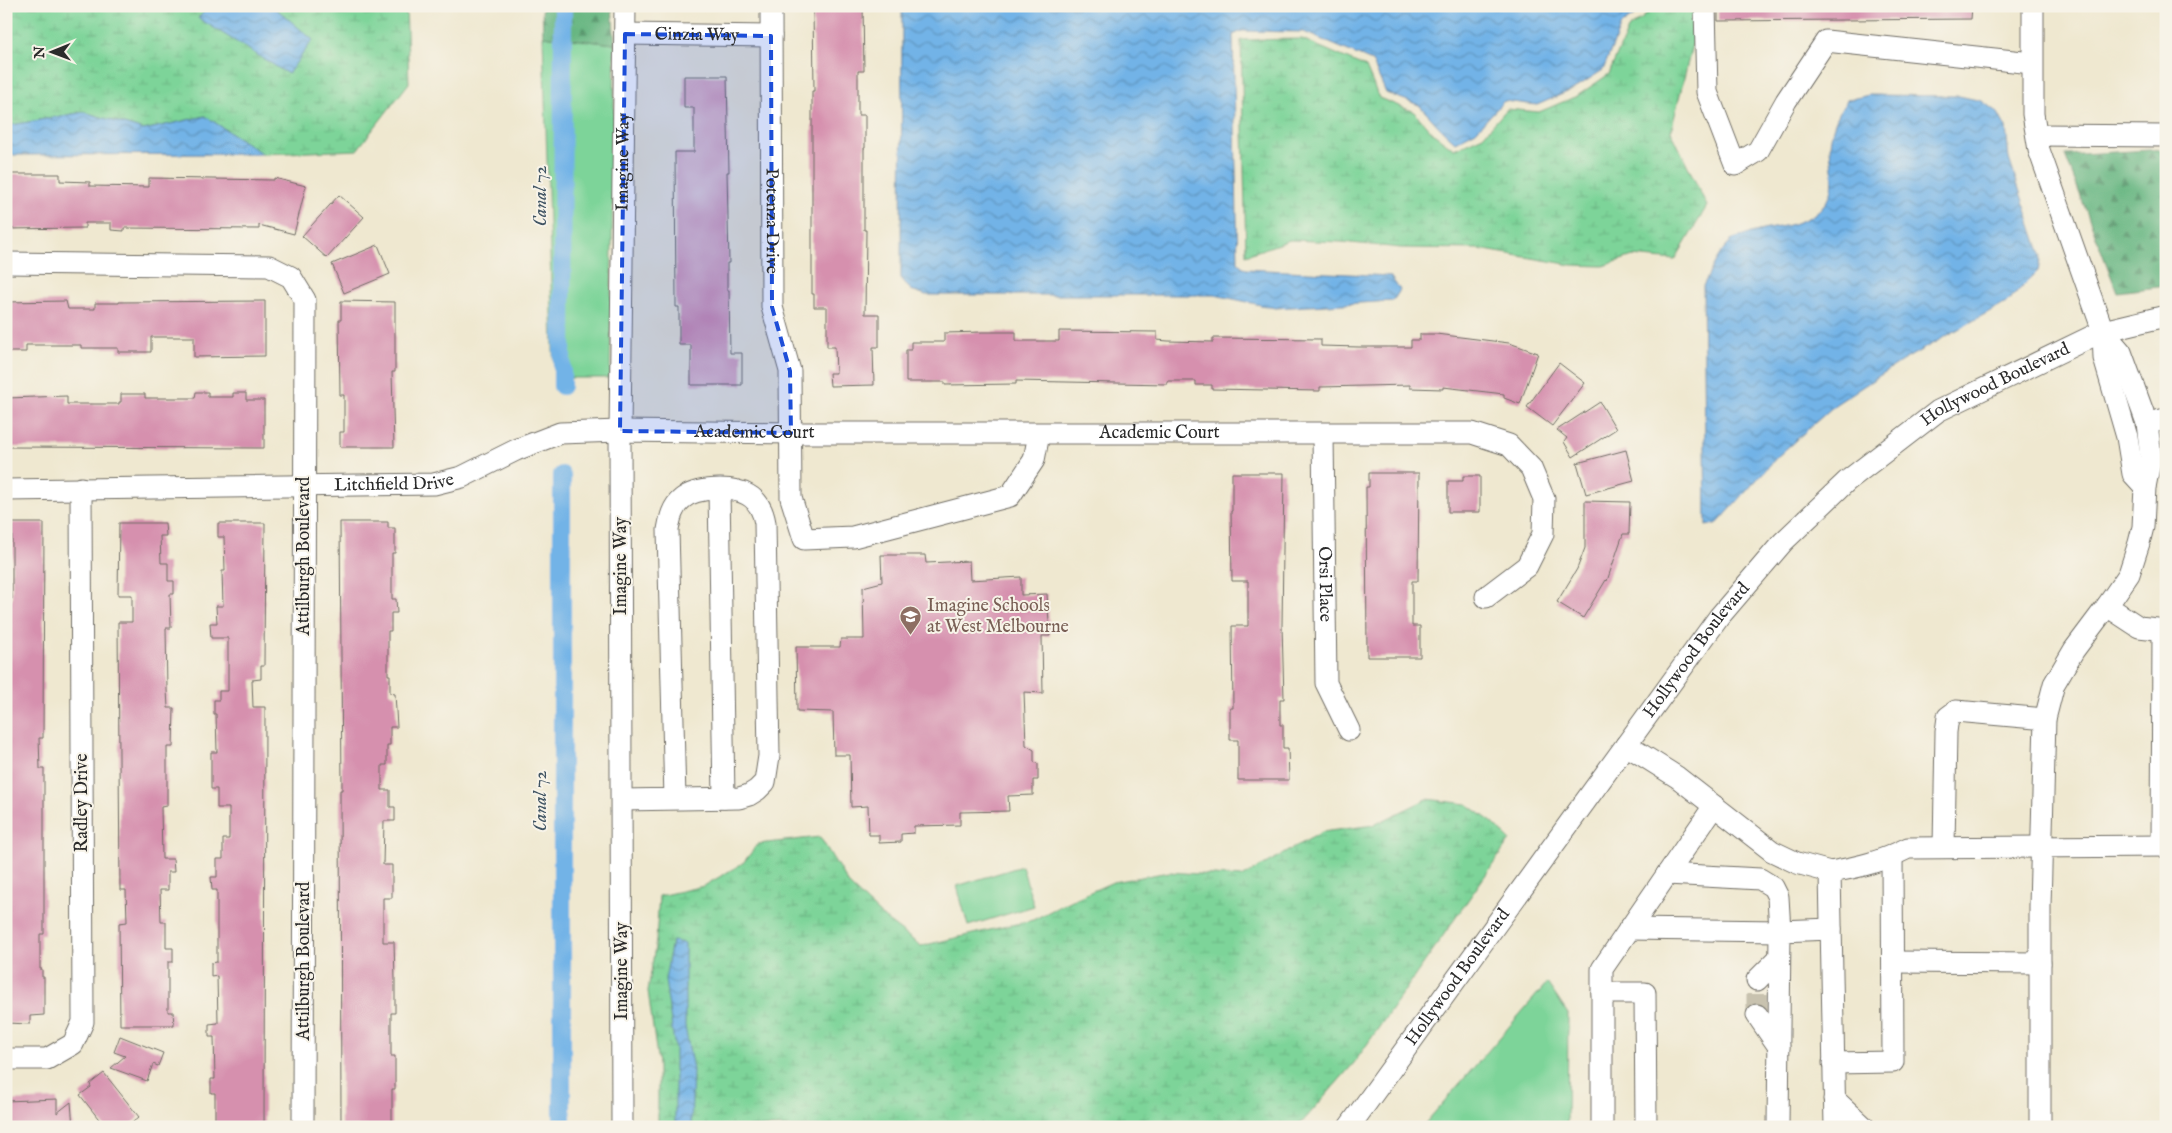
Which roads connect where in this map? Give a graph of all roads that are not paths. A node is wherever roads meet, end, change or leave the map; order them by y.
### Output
1 (624, 6) edge
2 (771, 6) edge
3 (1705, 6) edge
4 (2032, 6) edge
5 (625, 34) junction
6 (771, 36) junction
7 (2032, 63) junction
8 (2037, 135) junction
9 (2166, 136) edge
10 (6, 263) edge
11 (2166, 316) edge
12 (2103, 331) junction
13 (2156, 421) edge
14 (620, 431) junction
15 (791, 434) junction
16 (1039, 434) junction
17 (1323, 434) junction
18 (304, 486) junction
19 (2145, 487) junction
20 (81, 488) junction
21 (6, 490) edge
22 (719, 490) junction
23 (1486, 597) dead end
24 (2107, 606) junction
25 (2164, 630) edge
26 (2045, 719) junction
27 (1348, 730) dead end
28 (1626, 745) junction
29 (724, 798) junction
30 (674, 799) junction
31 (622, 800) junction
32 (1714, 806) junction
33 (2043, 846) junction
34 (2164, 846) edge
35 (1944, 848) junction
36 (1892, 856) junction
37 (1830, 872) junction
38 (1667, 874) junction
39 (1629, 929) junction
40 (1831, 929) junction
41 (1780, 931) junction
42 (1780, 958) junction
43 (1893, 962) junction
44 (2040, 962) junction
45 (1757, 980) dead end
46 (1602, 993) junction
47 (1757, 1015) tunnel mouth
48 (1779, 1047) junction
49 (6, 1059) edge
50 (1833, 1062) junction
51 (1834, 1099) junction
52 (303, 1127) edge
53 (622, 1127) edge
54 (1349, 1127) edge
55 (1602, 1127) edge
56 (1646, 1127) edge
57 (1778, 1127) edge
58 (1835, 1127) edge
59 (1864, 1127) edge
60 (2040, 1127) edge

1 - 5 street, Imagine Way
2 - 6 street, Potenza Drive
3 - 7 street
4 - 7 street
5 - 6 street, Cinzia Way
5 - 14 street, Imagine Way
6 - 15 street, Potenza Drive
7 - 8 street
8 - 9 street
8 - 12 street
10 - 18 street, Attilburgh Boulevard
11 - 12 street, Hollywood Boulevard
12 - 13 street
12 - 19 street
12 - 28 street, Hollywood Boulevard
13 - 19 street
14 - 15 street, Academic Court
14 - 18 street, Litchfield Drive
14 - 31 street, Imagine Way
15 - 16 street, Academic Court
15 - 16 street, Potenza Drive
16 - 17 street, Academic Court
17 - 23 street, Academic Court
17 - 27 street, Orsi Place
18 - 20 street, Litchfield Drive
18 - 52 street, Attilburgh Boulevard
19 - 24 street
20 - 21 street, Litchfield Drive
20 - 49 street, Radley Drive
22 - 29 street
22 - 29 street
22 - 30 street
24 - 25 street
24 - 26 street
25 - 34 street
26 - 33 street
26 - 35 street
28 - 32 street
28 - 54 street, Hollywood Boulevard
29 - 30 street
30 - 31 street
31 - 53 street, Imagine Way
32 - 37 street
32 - 38 street
33 - 34 street
33 - 35 street
33 - 44 street
35 - 36 street
36 - 37 street
36 - 43 street
37 - 40 street
38 - 39 street
38 - 41 street
39 - 41 street
39 - 46 street
40 - 41 street
40 - 50 street
41 - 42 street
42 - 45 street
42 - 48 street
43 - 44 street
43 - 50 street
44 - 60 street
46 - 55 street
46 - 56 street
47 - 48 street
48 - 57 street
50 - 51 street
51 - 58 street
51 - 59 street

